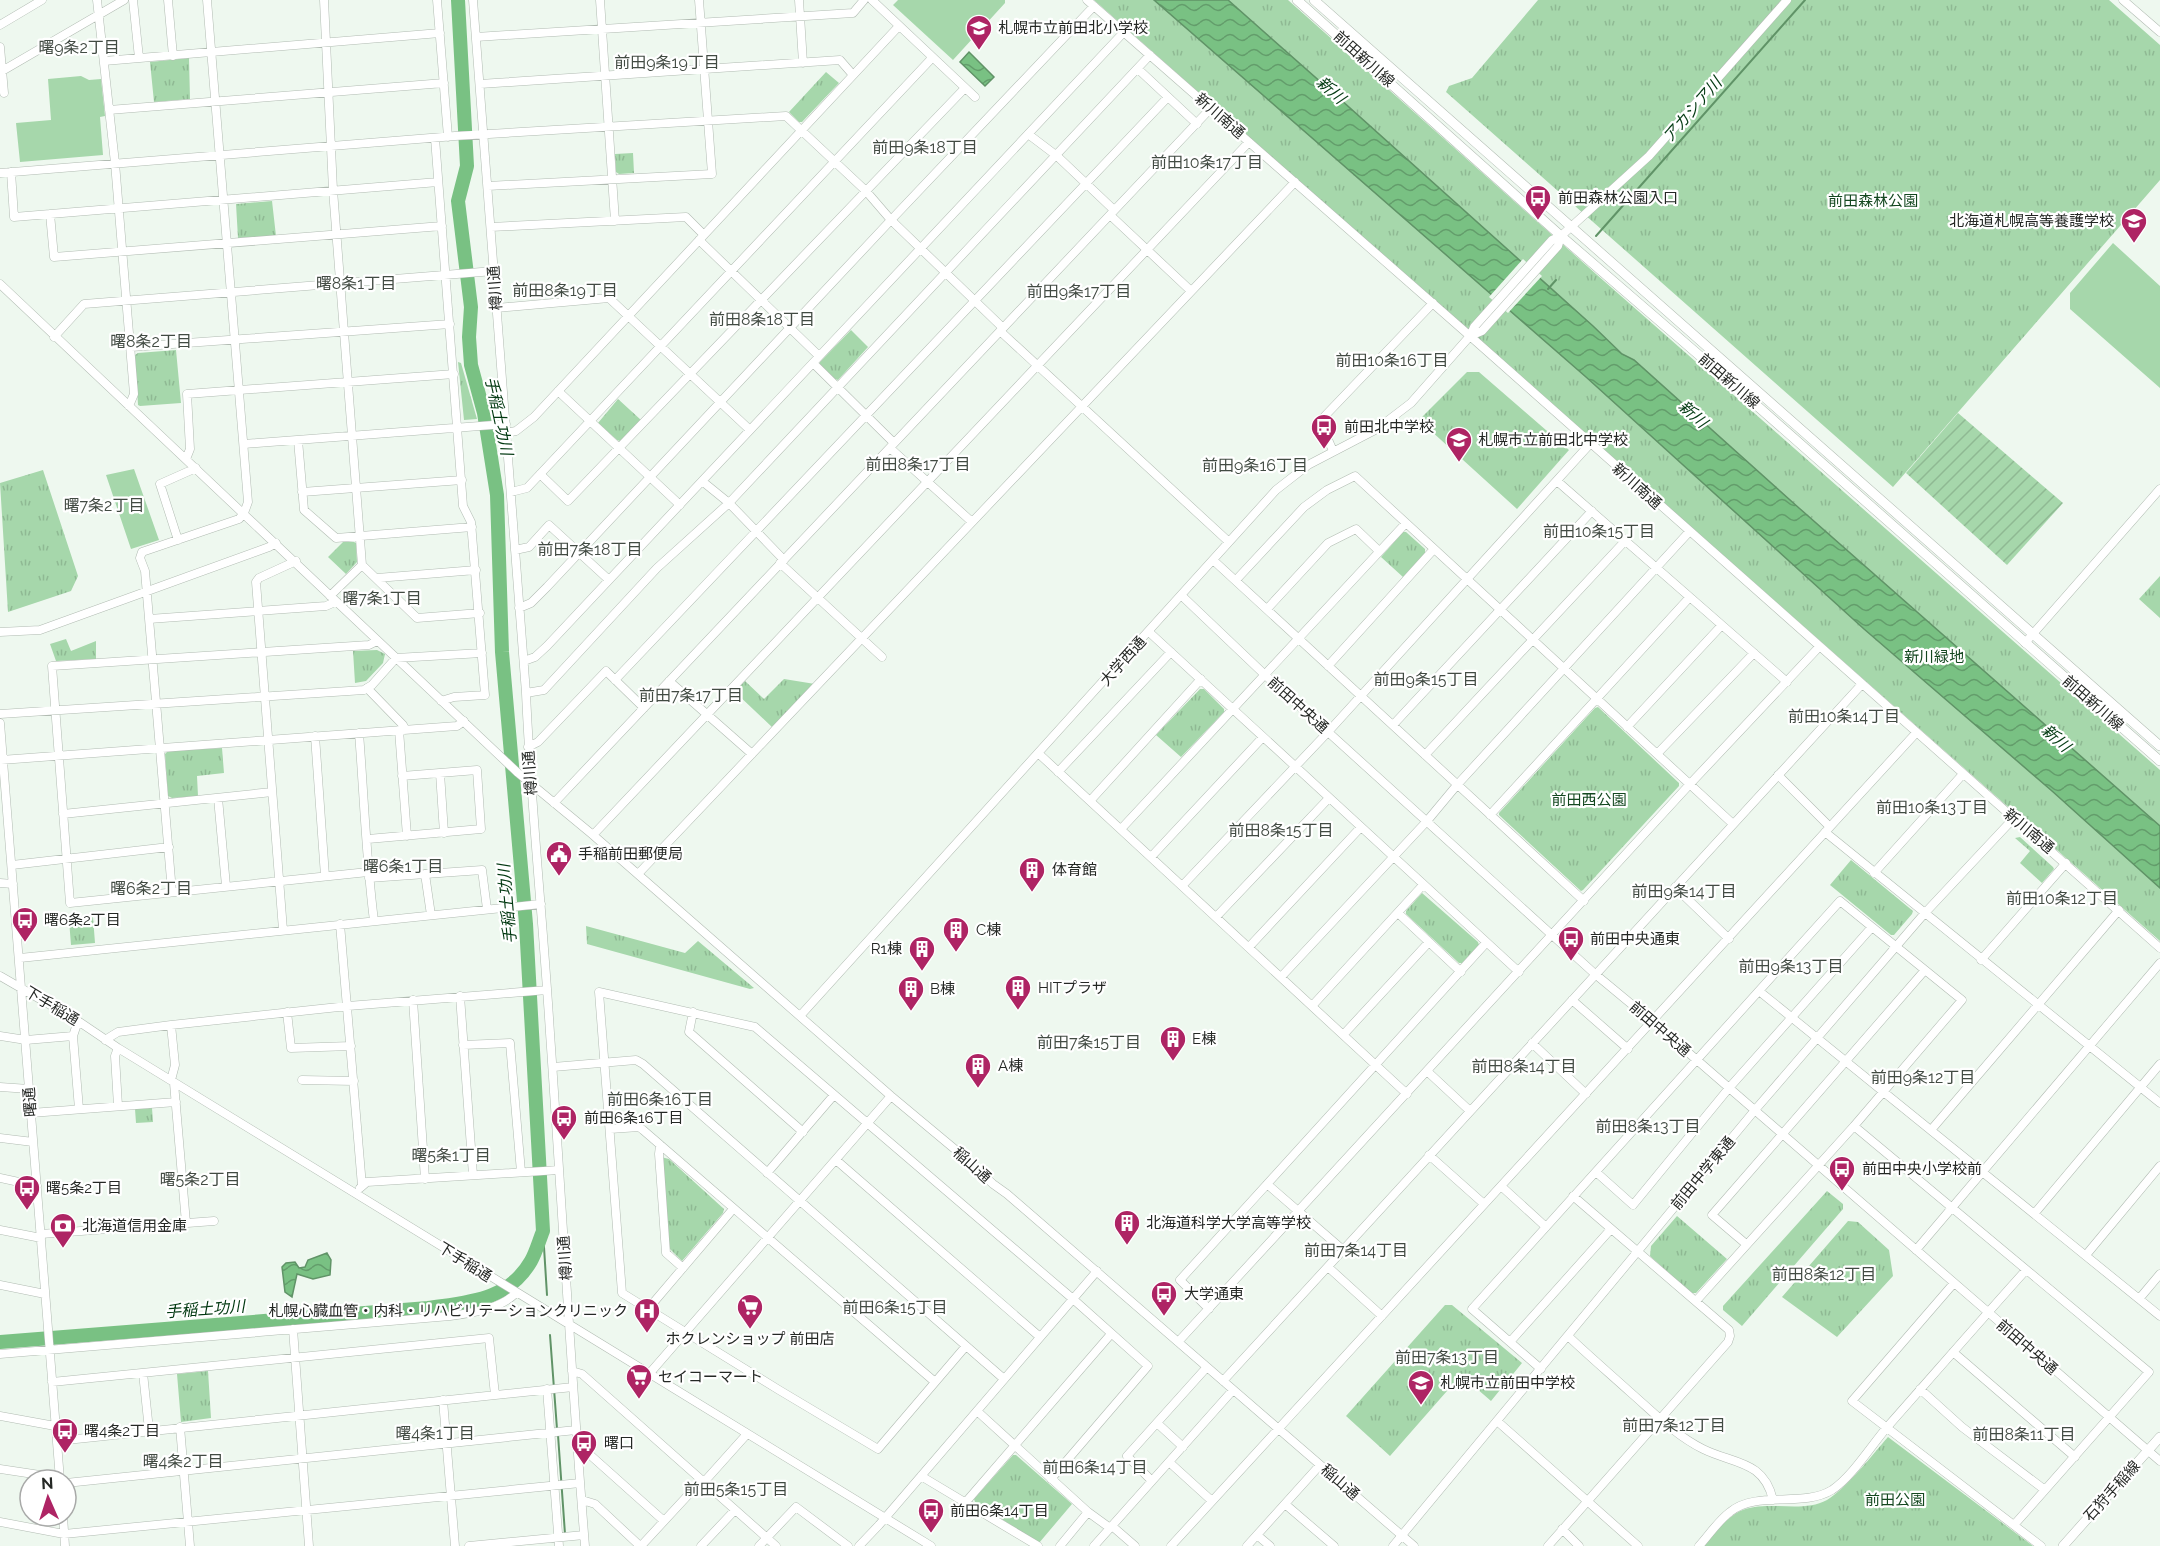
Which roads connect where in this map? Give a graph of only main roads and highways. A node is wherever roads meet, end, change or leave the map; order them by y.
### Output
1 (1298, 0) edge
2 (1314, 0) edge
3 (2160, 746) edge
4 (2160, 761) edge
5 (2160, 1437) edge
6 (2063, 1546) edge

1 - 4 main road, 前田新川線
2 - 3 main road, 前田新川線
5 - 6 main road, 石狩手稲線

